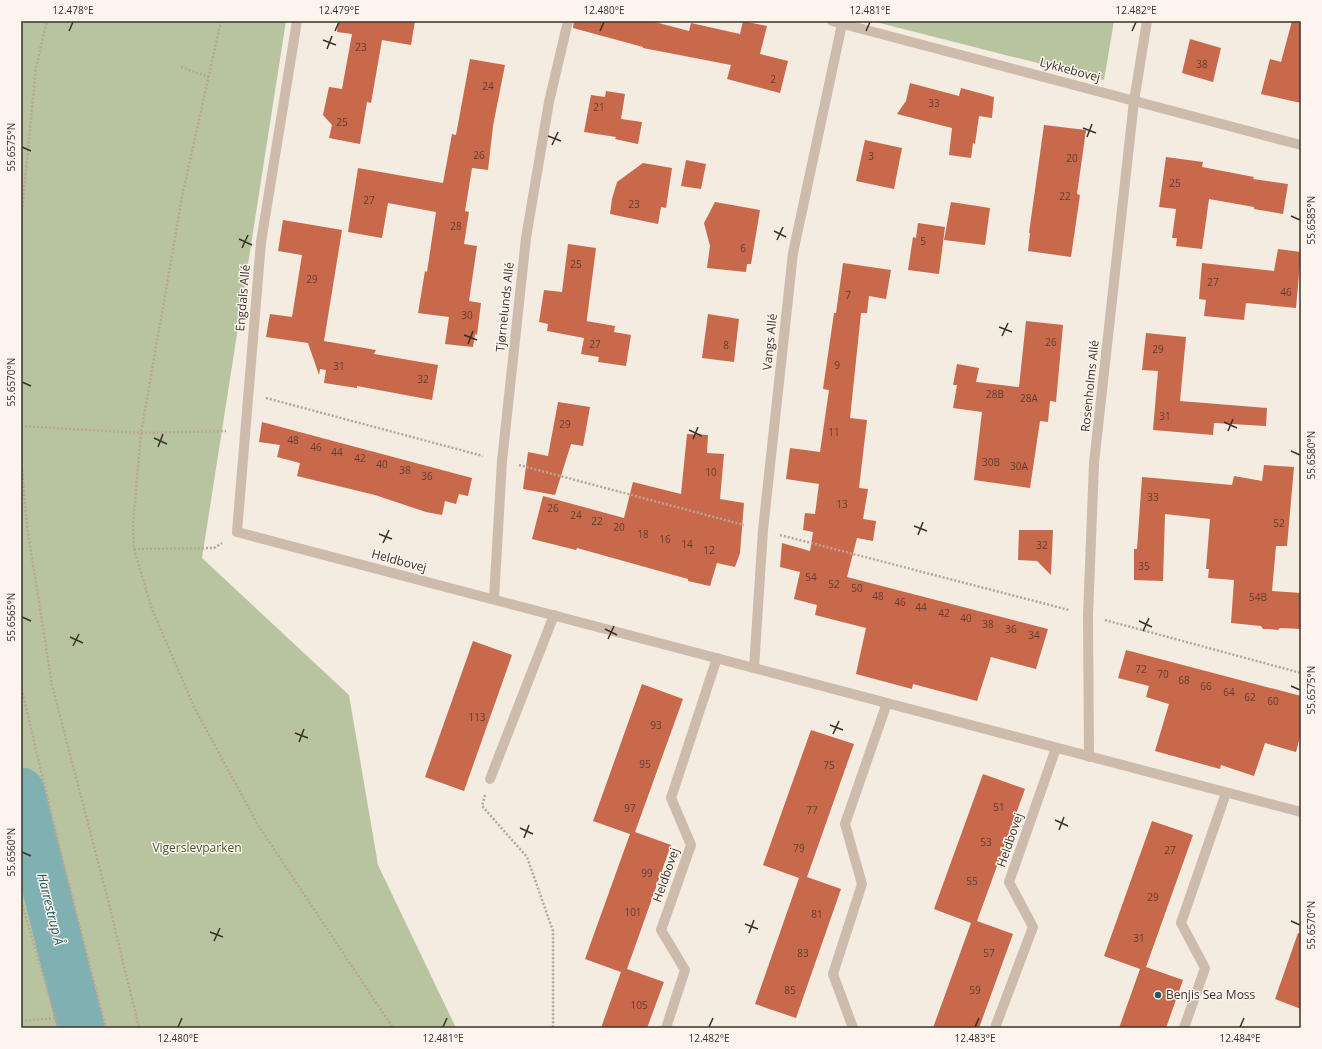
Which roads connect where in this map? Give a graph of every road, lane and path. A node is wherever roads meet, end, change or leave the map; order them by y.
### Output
1 (47, 21) edge
2 (221, 21) edge
3 (297, 21) edge
4 (568, 21) edge
5 (832, 21) edge
6 (1147, 21) edge
7 (842, 24) junction
8 (181, 67) dead end
9 (209, 77) junction
10 (1134, 100) junction
11 (1301, 145) edge
12 (21, 223) edge
13 (21, 426) edge
14 (245, 430) junction
15 (141, 433) junction
16 (21, 458) edge
17 (237, 532) junction
18 (134, 550) junction
19 (494, 600) junction
20 (554, 615) junction
21 (717, 658) junction
22 (754, 668) junction
23 (21, 685) edge
24 (887, 703) junction
25 (1056, 748) junction
26 (1089, 756) junction
27 (490, 780) joint
28 (1226, 792) junction
29 (1301, 812) edge
30 (21, 902) edge
31 (56, 1018) junction
32 (21, 1021) edge
33 (58, 1028) edge
34 (106, 1028) edge
35 (139, 1028) edge
36 (393, 1028) edge
37 (553, 1028) edge
38 (666, 1028) edge
39 (853, 1028) edge
40 (997, 1028) edge
41 (1184, 1028) edge

1 - 12 path
2 - 9 path
3 - 14 street, Engdals Allé
4 - 19 street, Tjørnelunds Allé
5 - 7 street, Lykkebovej
6 - 10 street, Rosenholms Allé
7 - 10 street, Lykkebovej
7 - 22 street, Vangs Allé
8 - 9 path
9 - 15 path
10 - 11 street, Lykkebovej
10 - 26 street, Rosenholms Allé
13 - 15 path
14 - 15 path
14 - 17 street, Engdals Allé
15 - 18 path
16 - 35 path
17 - 18 path
17 - 19 street, Heldbovej
18 - 36 path
19 - 20 street, Heldbovej
20 - 21 street, Heldbovej
20 - 27 street
21 - 22 street, Heldbovej
21 - 38 street, Heldbovej
22 - 24 street, Heldbovej
23 - 34 path
24 - 25 street, Heldbovej
24 - 39 street
25 - 26 street, Heldbovej
25 - 40 street, Heldbovej
26 - 28 street, Heldbovej
27 - 37 path
28 - 29 street, Heldbovej
28 - 41 street
30 - 31 path
31 - 32 path
31 - 33 path

